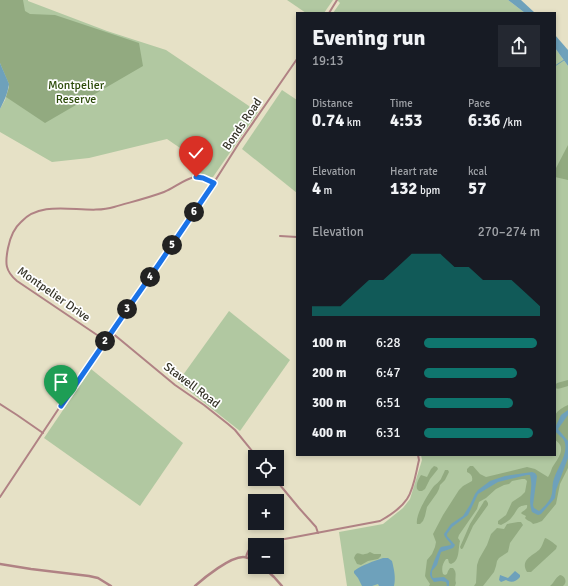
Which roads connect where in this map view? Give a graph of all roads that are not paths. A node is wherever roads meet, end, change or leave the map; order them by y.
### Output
1 (337, 0) edge
2 (329, 12) edge
3 (296, 60) edge
4 (214, 183) junction
5 (280, 236) dead end
6 (296, 237) edge
7 (111, 332) junction
8 (106, 340) junction
9 (0, 404) edge
10 (43, 433) junction
11 (251, 450) edge
12 (418, 456) edge
13 (281, 486) edge
14 (0, 497) edge
15 (318, 533) junction
16 (246, 557) joint
17 (0, 564) edge
18 (271, 574) edge
19 (111, 586) edge
20 (194, 586) edge
21 (282, 586) edge

1 - 2 street
3 - 4 street, Bonds Road
4 - 7 street, Bonds Road
4 - 8 street, Montpelier Drive
5 - 6 street
7 - 8 street, Bonds Road
7 - 11 street, Stawell Road
8 - 10 street, Bonds Road
9 - 10 street
10 - 14 street, Bonds Road
12 - 15 street
13 - 15 street
15 - 16 street
16 - 20 street
17 - 19 street
18 - 21 street

